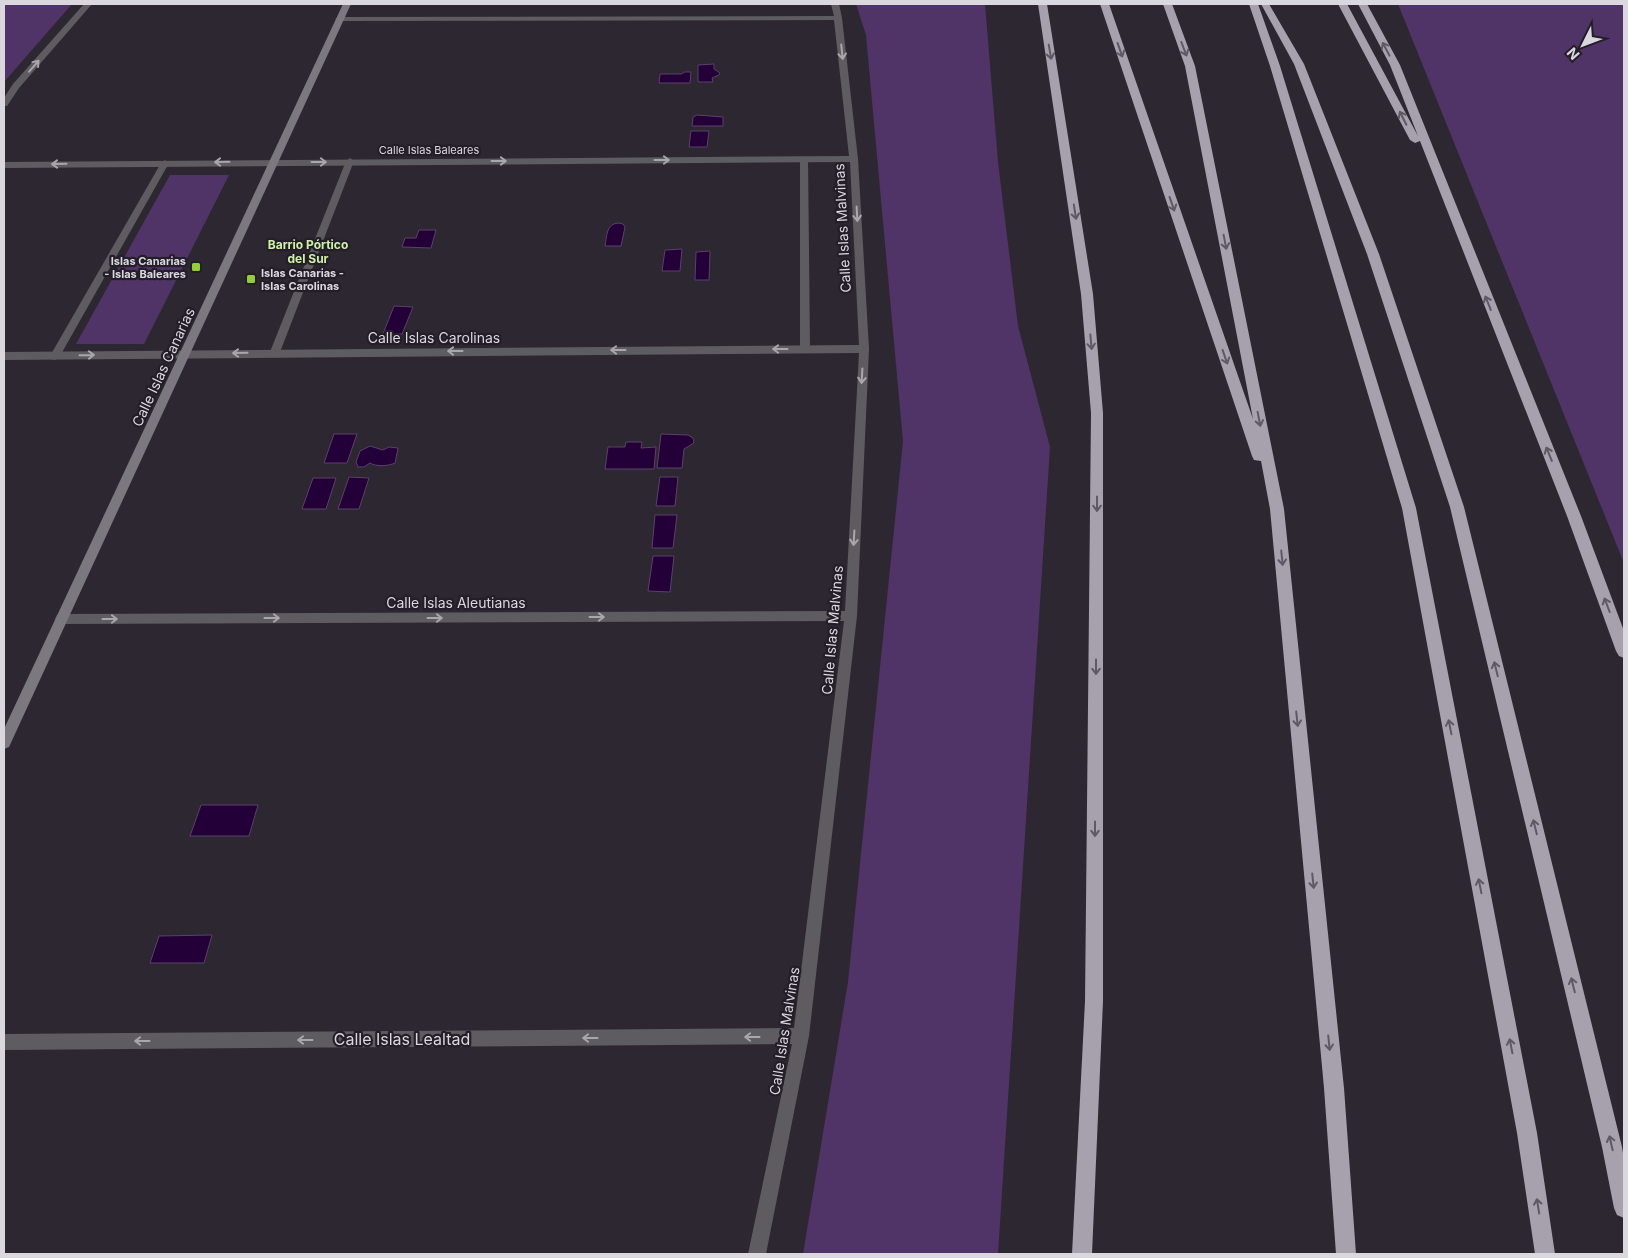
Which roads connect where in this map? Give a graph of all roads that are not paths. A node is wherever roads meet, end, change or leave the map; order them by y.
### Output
1 (88, 4) edge
2 (346, 4) edge
3 (834, 4) edge
4 (1042, 4) edge
5 (1104, 4) edge
6 (1166, 4) edge
7 (1253, 4) edge
8 (1265, 4) edge
9 (1342, 4) edge
10 (1362, 4) edge
11 (838, 18) junction
12 (339, 19) junction
13 (4, 104) edge
14 (804, 160) junction
15 (854, 160) junction
16 (350, 161) junction
17 (271, 162) junction
18 (165, 163) junction
19 (4, 165) edge
20 (1450, 208) junction
21 (864, 348) junction
22 (805, 349) junction
23 (275, 352) junction
24 (184, 354) junction
25 (4, 356) edge
26 (55, 356) junction
27 (1277, 509) junction
28 (851, 616) junction
29 (61, 619) junction
30 (1624, 651) edge
31 (4, 743) edge
32 (801, 1036) junction
33 (4, 1042) edge
34 (1624, 1208) edge
35 (757, 1254) edge
36 (1082, 1254) edge
37 (1346, 1254) edge
38 (1545, 1254) edge

13 -> 1 street
2 - 12 street, Calle Islas Canarias
3 - 11 street, Calle Islas Malvinas
4 -> 36 highway
5 -> 27 highway
6 -> 27 highway
38 -> 7 highway
34 -> 8 highway
20 -> 9 highway
20 -> 10 highway
11 - 12 street
11 -> 15 street, Calle Islas Malvinas
12 - 17 street, Calle Islas Canarias
14 - 15 street, Calle Islas Baleares
16 -> 14 street, Calle Islas Baleares
14 - 22 street
15 -> 21 street, Calle Islas Malvinas
17 -> 16 street, Calle Islas Baleares
16 - 23 street
17 -> 18 street, Calle Islas Baleares
17 - 24 street, Calle Islas Canarias
18 -> 19 street, Calle Islas Baleares
18 - 26 street
30 -> 20 highway
21 - 22 street, Calle Islas Carolinas
21 -> 28 street, Calle Islas Malvinas
22 -> 23 street, Calle Islas Carolinas
23 -> 24 street, Calle Islas Carolinas
26 -> 24 street, Calle Islas Carolinas
24 - 29 street, Calle Islas Canarias
25 - 26 street, Calle Islas Carolinas
27 -> 37 highway
29 -> 28 street, Calle Islas Aleutianas
28 - 32 street, Calle Islas Malvinas
29 - 31 street, Calle Islas Canarias
32 -> 33 street, Calle Islas Lealtad
32 - 35 street, Calle Islas Malvinas

